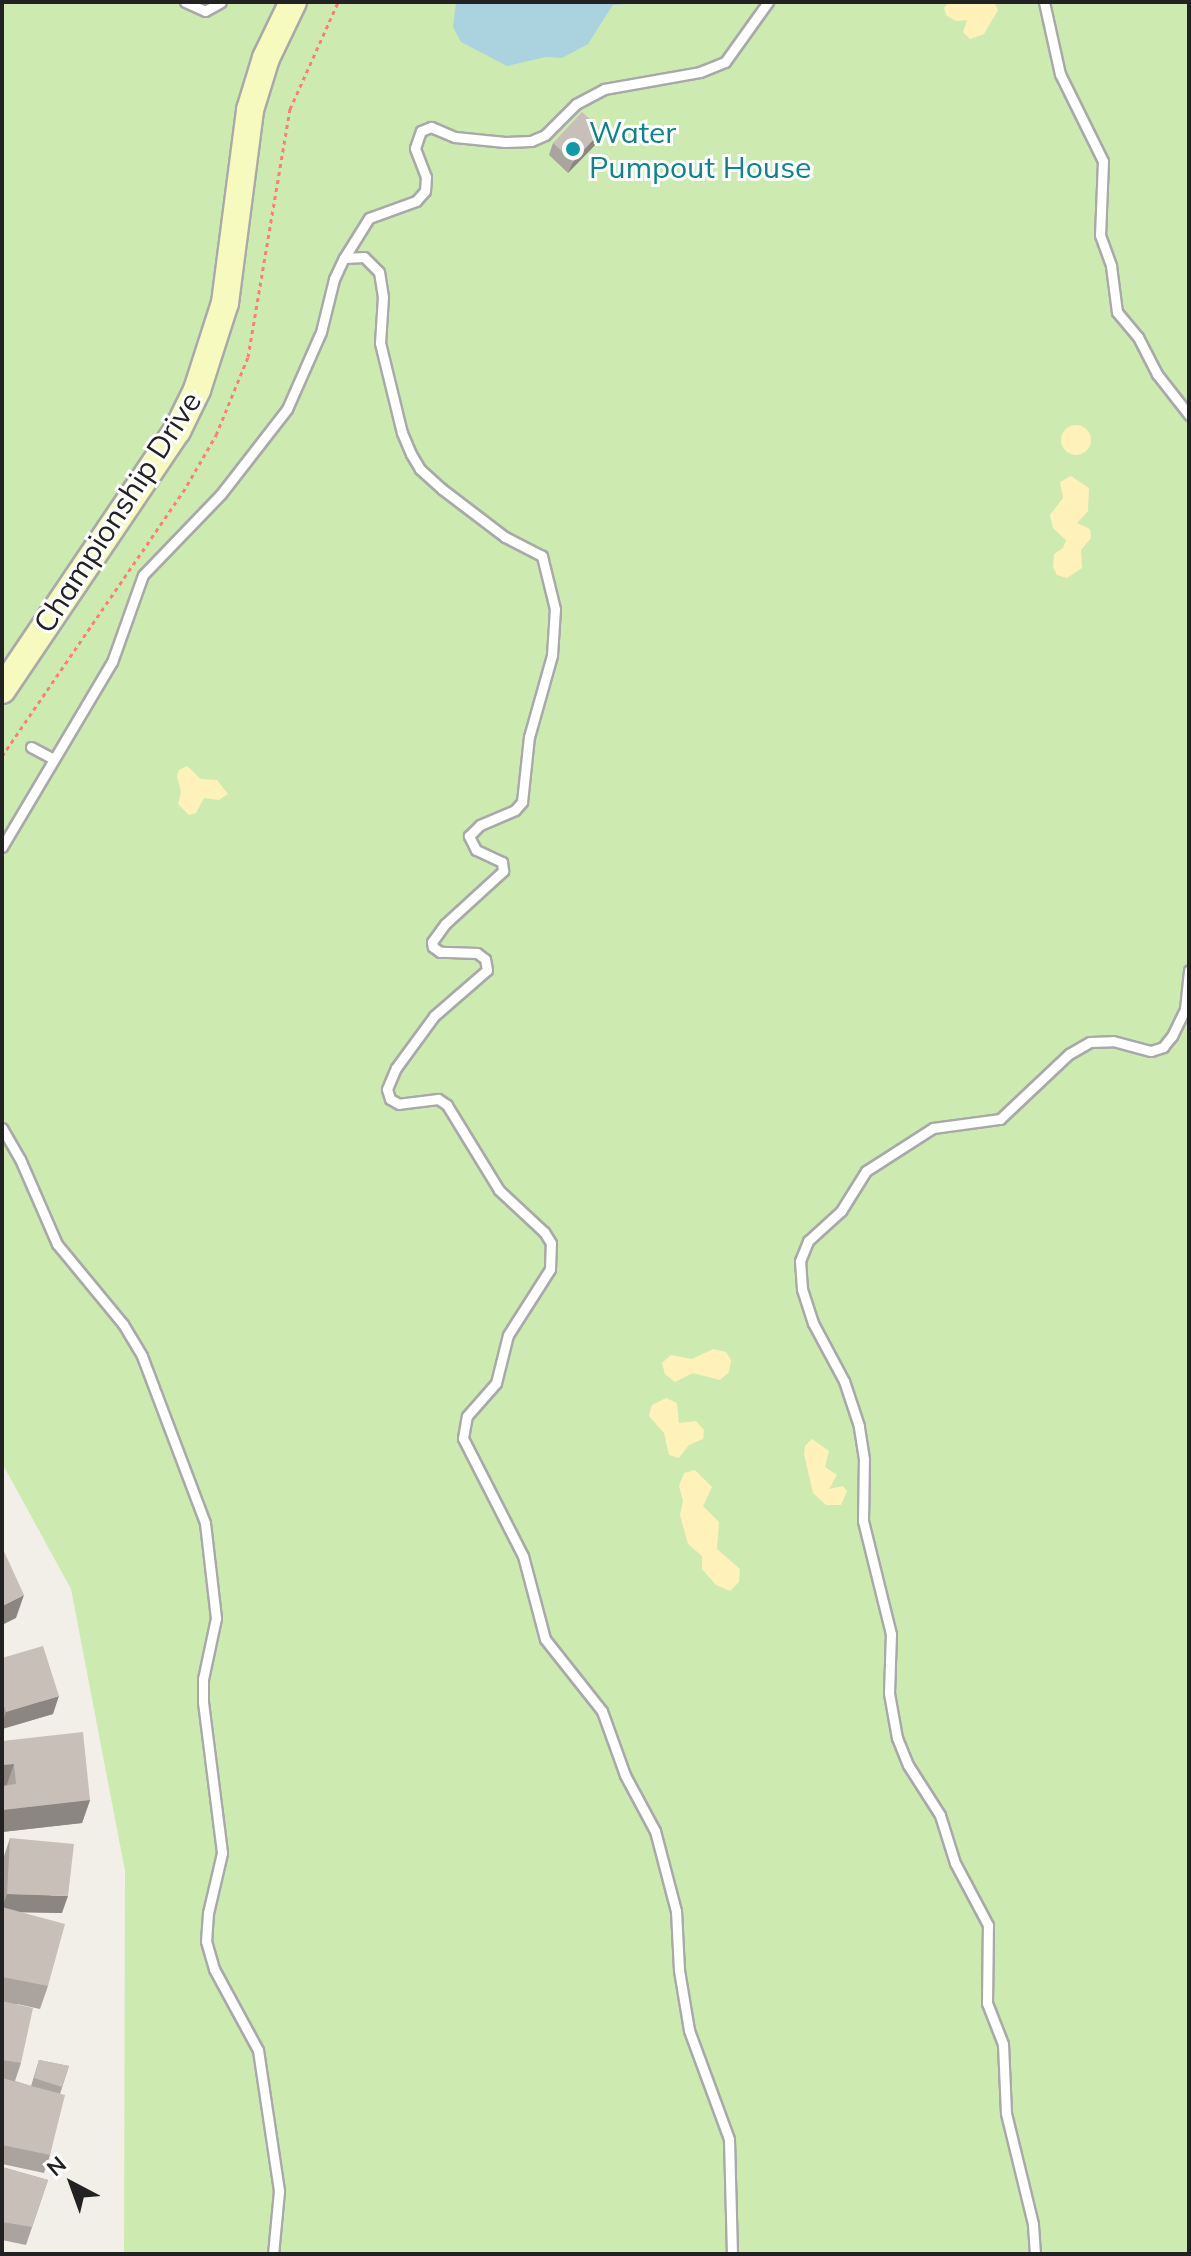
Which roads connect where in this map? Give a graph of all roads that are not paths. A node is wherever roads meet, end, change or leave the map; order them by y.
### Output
1 (185, 2) edge
2 (221, 2) edge
3 (293, 2) edge
4 (768, 2) edge
5 (1044, 2) edge
6 (344, 258) junction
7 (1189, 415) edge
8 (2, 690) edge
9 (31, 747) dead end
10 (52, 758) junction
11 (2, 847) edge
12 (1189, 970) edge
13 (2, 1128) edge
14 (273, 2254) edge
15 (732, 2254) edge
16 (1035, 2254) edge

1 - 2 lane
3 - 8 street, Championship Drive
4 - 6 lane
5 - 7 lane
6 - 10 lane
6 - 15 lane
9 - 10 lane
10 - 11 lane
12 - 16 lane
13 - 14 lane

